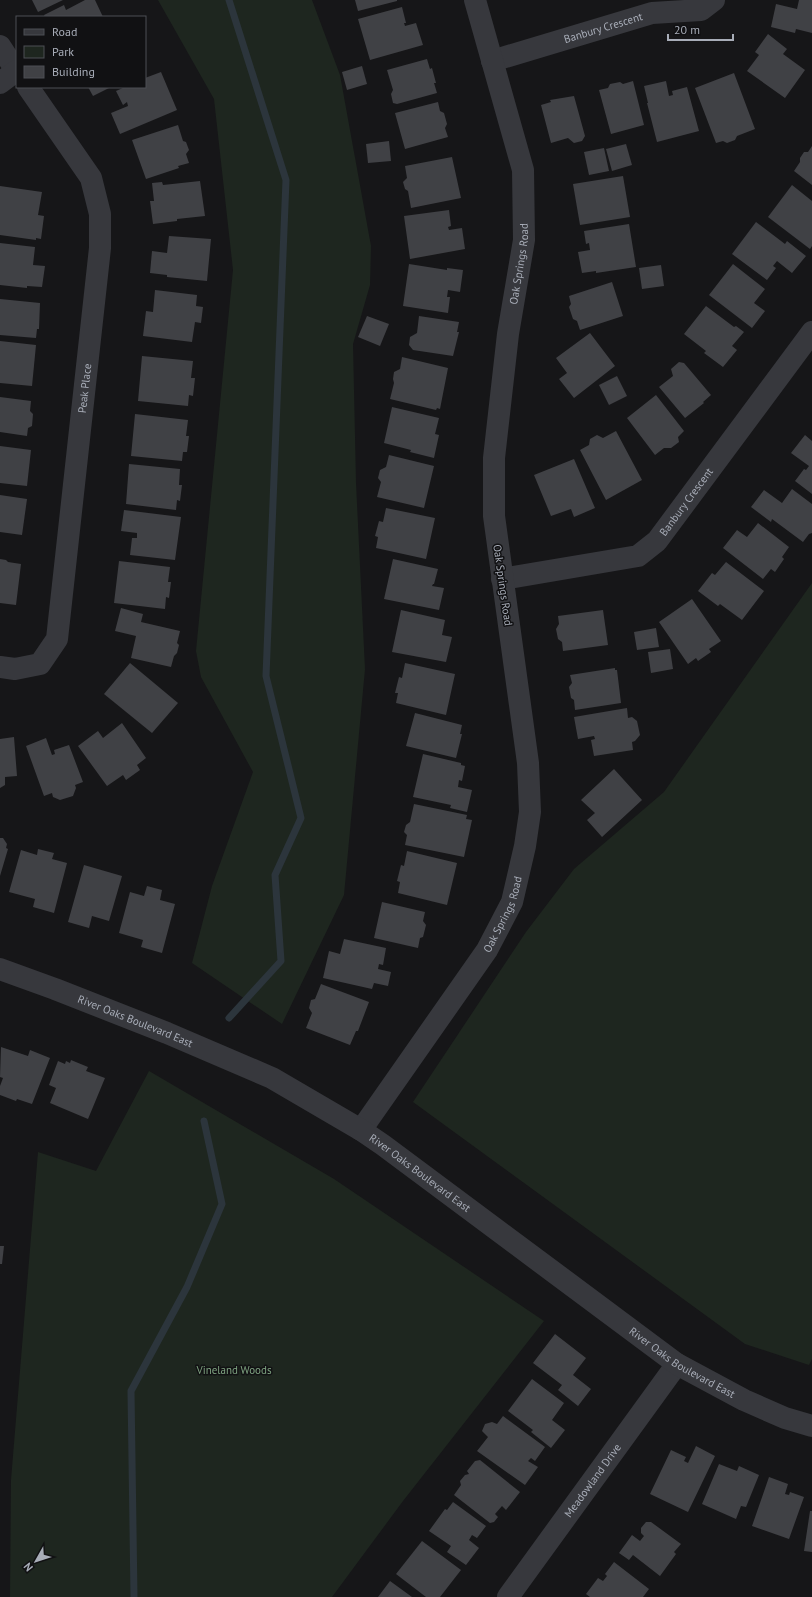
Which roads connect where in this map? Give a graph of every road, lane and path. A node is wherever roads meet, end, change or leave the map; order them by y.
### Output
1 (475, 0) edge
2 (714, 0) edge
3 (0, 46) edge
4 (492, 61) junction
5 (15, 78) edge
6 (23, 88) edge
7 (812, 332) edge
8 (502, 579) junction
9 (0, 667) edge
10 (0, 969) edge
11 (361, 1130) junction
12 (677, 1364) junction
13 (812, 1426) edge
14 (508, 1597) edge

1 - 4 street, Oak Springs Road
2 - 4 street, Banbury Crescent
3 - 5 street, Peak Place
4 - 8 street, Oak Springs Road
6 - 9 street, Peak Place
7 - 8 street, Banbury Crescent
8 - 11 street, Oak Springs Road
10 - 11 street, River Oaks Boulevard East
11 - 12 street, River Oaks Boulevard East
12 - 13 street, River Oaks Boulevard East
12 - 14 street, Meadowland Drive

